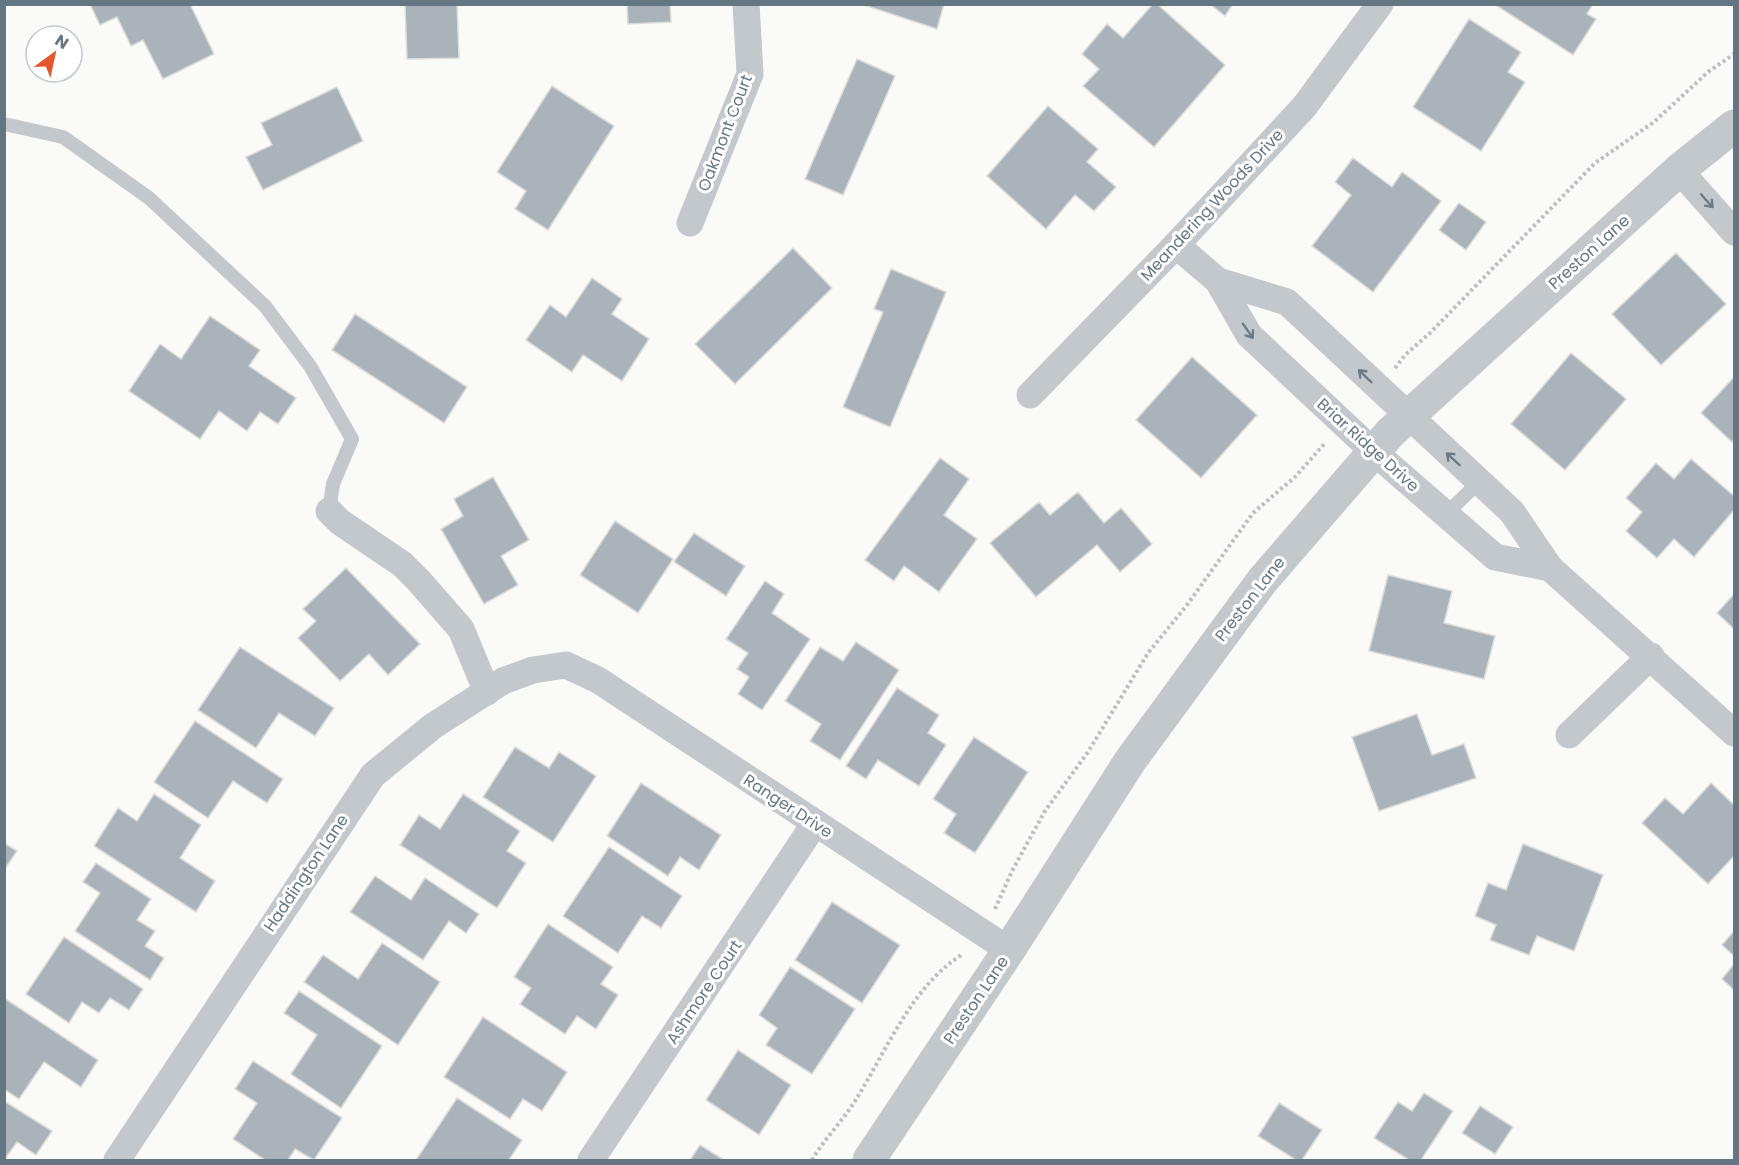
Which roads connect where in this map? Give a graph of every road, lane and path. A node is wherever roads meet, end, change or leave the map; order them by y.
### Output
1 (746, 4) edge
2 (1380, 4) edge
3 (4, 124) edge
4 (1731, 136) edge
5 (1679, 170) junction
6 (690, 223) dead end
7 (1734, 231) edge
8 (1176, 245) junction
9 (1218, 281) junction
10 (1030, 395) dead end
11 (1408, 417) junction
12 (1374, 452) junction
13 (1479, 482) junction
14 (329, 511) joint
15 (1446, 514) junction
16 (1550, 568) junction
17 (1651, 656) junction
18 (566, 665) joint
19 (487, 692) junction
20 (1734, 733) edge
21 (1569, 735) dead end
22 (815, 823) junction
23 (1009, 950) junction
24 (117, 1161) edge
25 (591, 1161) edge
26 (869, 1161) edge

1 - 6 street, Oakmont Court
2 - 8 street, Meandering Woods Drive
3 - 14 lane
4 - 5 street, Preston Lane
5 -> 7 street
5 - 11 street, Preston Lane
8 - 9 street, Briar Ridge Drive
8 - 10 street, Meandering Woods Drive
11 -> 9 street, Briar Ridge Drive
9 -> 12 street, Briar Ridge Drive
11 - 12 street, Preston Lane
13 -> 11 street, Briar Ridge Drive
12 - 15 street, Briar Ridge Drive
12 - 23 street, Preston Lane
13 - 15 lane
13 - 16 street, Briar Ridge Drive
14 - 19 street
15 - 16 street, Briar Ridge Drive
16 - 17 street, Briar Ridge Drive
17 - 20 street, Briar Ridge Drive
17 - 21 street
18 - 19 street, Haddington Lane
18 - 22 street, Ranger Drive
19 - 24 street, Haddington Lane
22 - 23 street, Ranger Drive
22 - 25 street, Ashmore Court
23 - 26 street, Preston Lane

